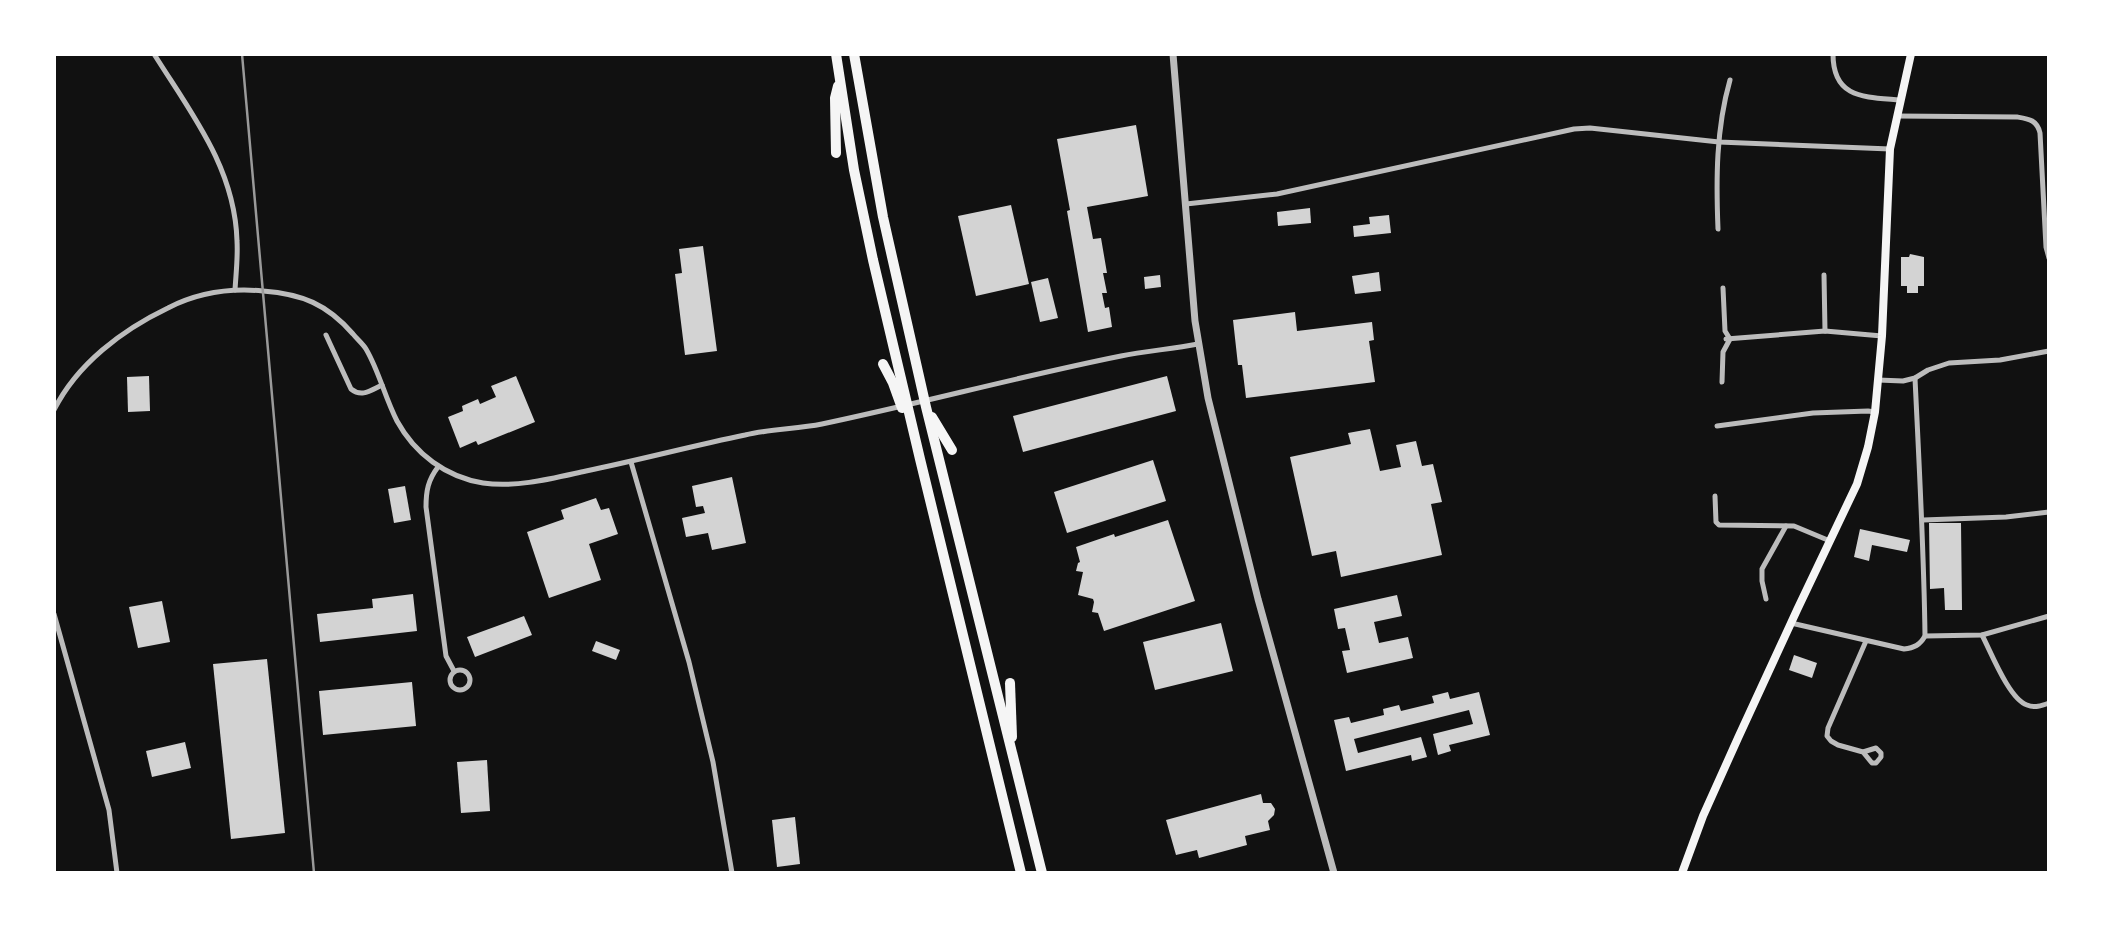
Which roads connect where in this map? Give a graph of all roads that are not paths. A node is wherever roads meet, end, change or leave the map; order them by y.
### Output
1 (154, 54) edge
2 (836, 54) edge
3 (854, 54) edge
4 (1173, 54) edge
5 (1833, 54) edge
6 (1911, 54) edge
7 (839, 79) junction
8 (1730, 80) dead end
9 (1900, 100) junction
10 (1896, 116) junction
11 (1718, 142) junction
12 (1890, 149) junction
13 (836, 153) dead end
14 (1186, 201) junction
15 (1718, 229) dead end
16 (2049, 258) edge
17 (1824, 275) dead end
18 (1723, 288) dead end
19 (235, 290) junction
20 (1825, 331) junction
21 (326, 335) dead end
22 (1882, 336) junction
23 (1728, 339) junction
24 (1198, 344) junction
25 (2049, 351) edge
26 (883, 364) dead end
27 (1915, 379) junction
28 (1878, 380) junction
29 (1722, 382) dead end
30 (382, 385) junction
31 (926, 407) junction
32 (54, 410) edge
33 (1875, 412) junction
34 (1717, 425) dead end
35 (952, 450) dead end
36 (920, 458) junction
37 (631, 462) junction
38 (438, 467) junction
39 (1715, 496) dead end
40 (2049, 512) edge
41 (1923, 520) junction
42 (1786, 526) junction
43 (1830, 541) junction
44 (1766, 599) dead end
45 (54, 614) edge
46 (2049, 616) edge
47 (1791, 623) junction
48 (1982, 635) junction
49 (1925, 636) junction
50 (1866, 641) junction
51 (454, 671) dead end
52 (1010, 683) dead end
53 (2049, 703) edge
54 (1863, 752) dead end
55 (1012, 759) junction
56 (117, 873) edge
57 (732, 873) edge
58 (1021, 873) edge
59 (1042, 873) edge
60 (1334, 873) edge
61 (1682, 873) edge

1 - 19 street
2 - 7 highway
3 - 31 highway
4 - 14 street
5 - 9 street
6 - 9 main road
7 - 13 highway
7 - 36 highway
8 - 11 street
9 - 10 main road
10 - 12 main road
10 - 16 street
11 - 12 street
11 - 14 street
11 - 15 street
12 - 22 main road
14 - 24 street
17 - 20 street
18 - 23 street
19 - 30 street
19 - 32 street
20 - 22 street
20 - 23 street
21 - 30 street
22 - 28 main road
23 - 29 street
24 - 37 street
24 - 60 street
25 - 27 street
26 - 36 highway
27 - 28 street
27 - 41 street
28 - 33 main road
30 - 38 street
31 - 35 highway
31 - 55 highway
33 - 34 street
33 - 43 main road
36 - 58 highway
37 - 38 street
37 - 57 street
38 - 51 street
39 - 42 street
40 - 41 street
41 - 49 street
42 - 43 street
42 - 44 street
43 - 47 main road
45 - 56 street
46 - 48 street
47 - 50 street
47 - 61 main road
48 - 49 street
48 - 53 street
49 - 50 street
50 - 54 street
52 - 55 highway
55 - 59 highway

